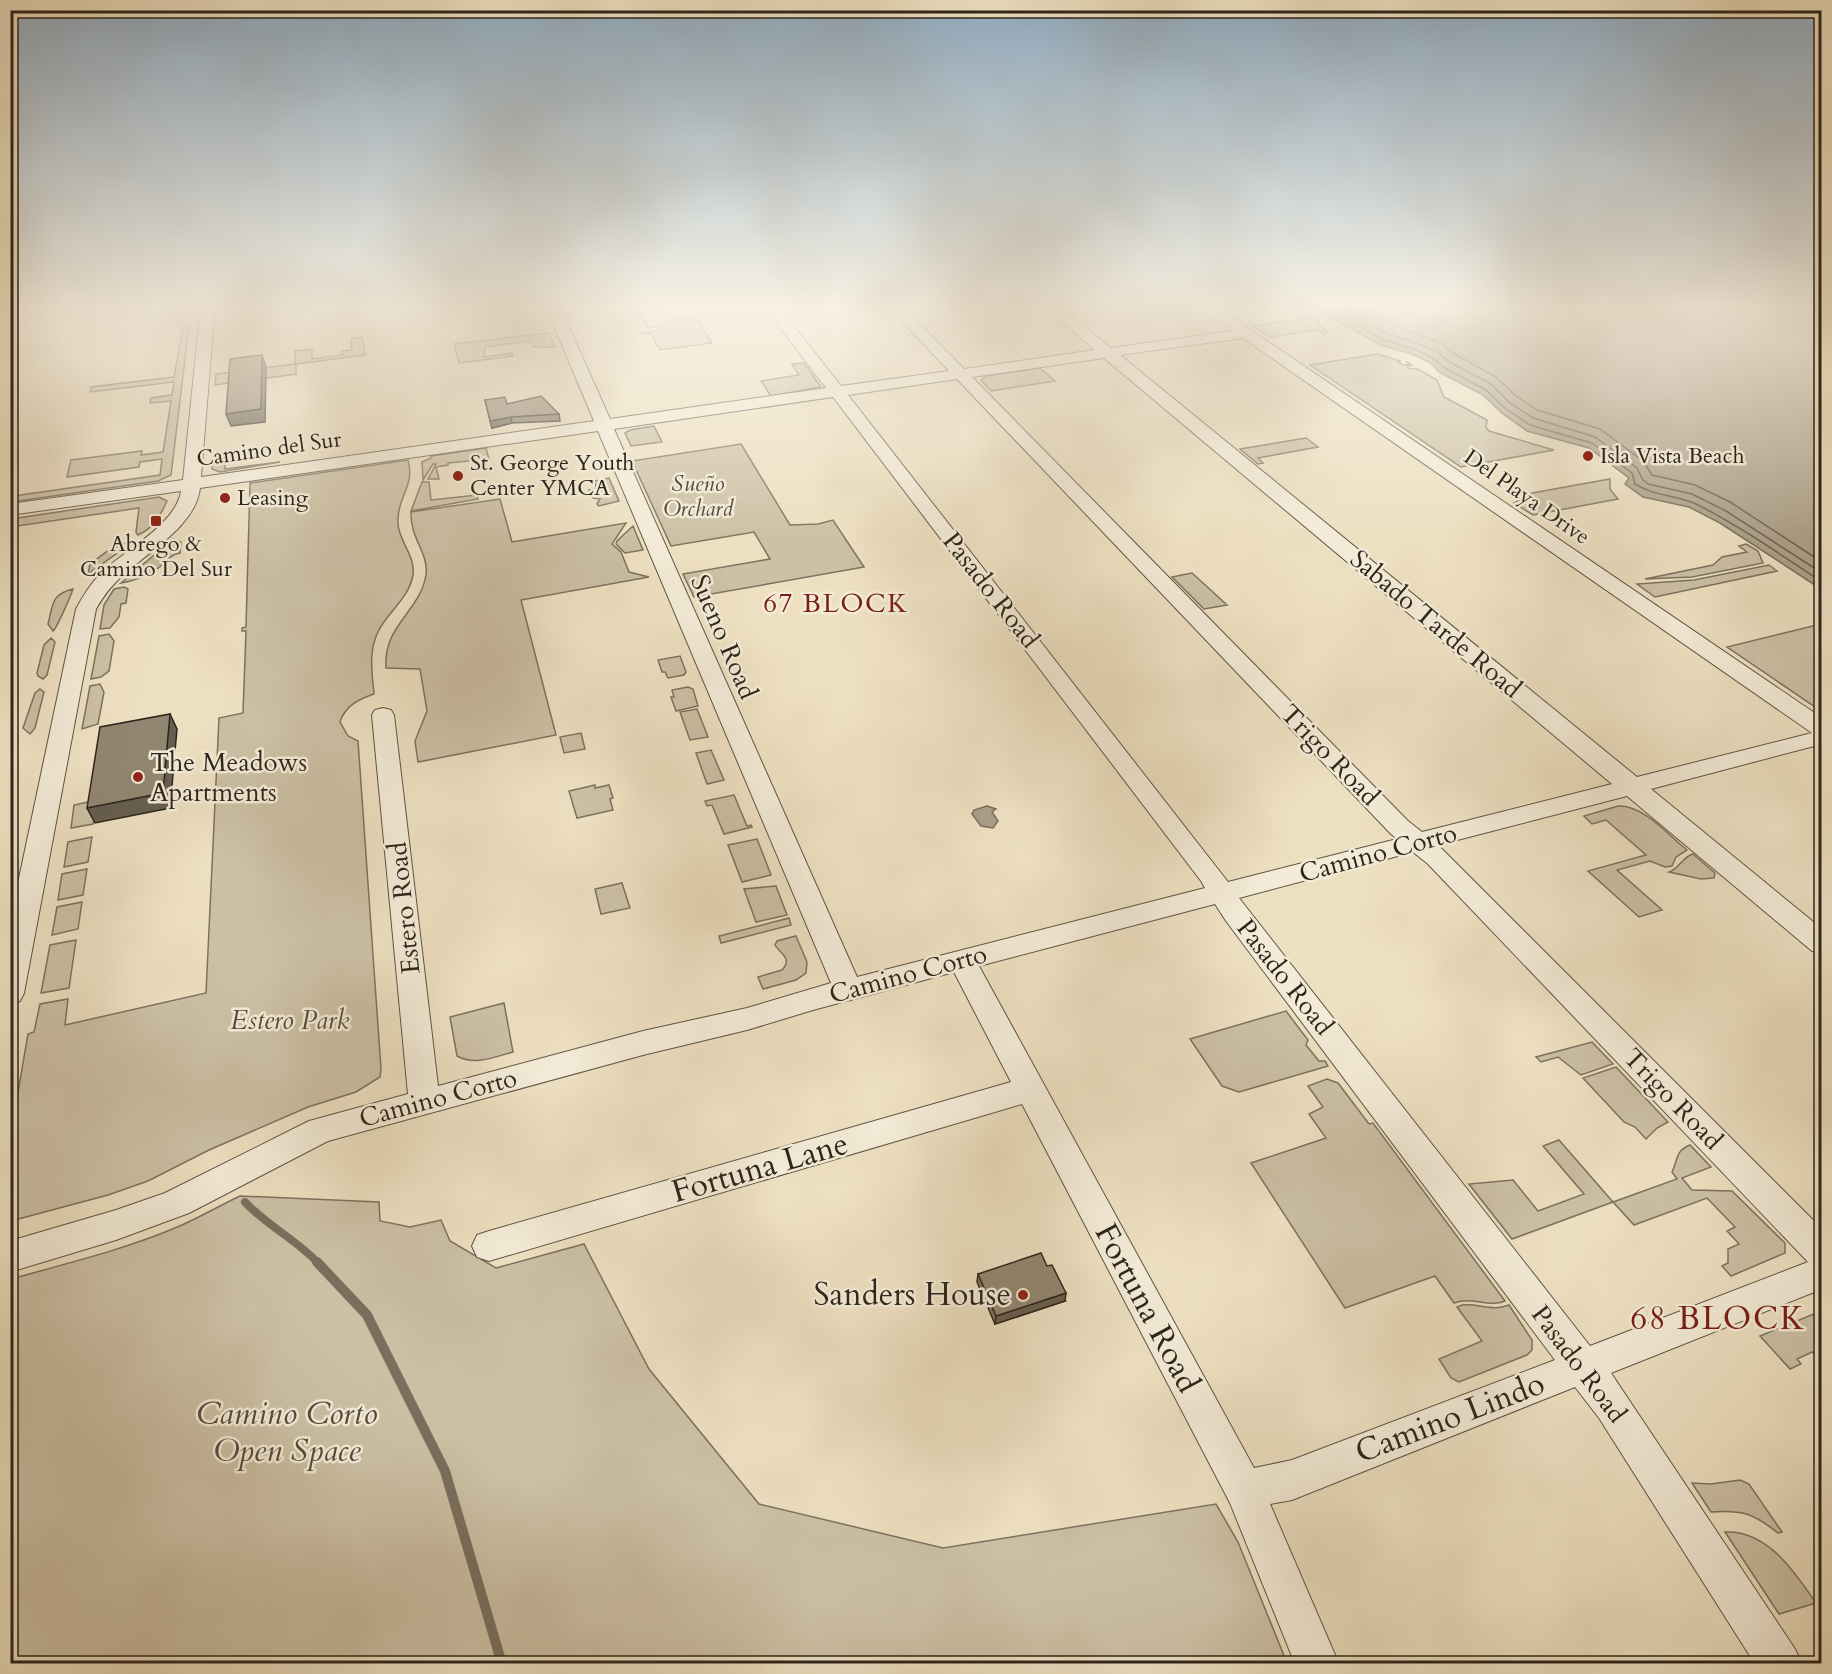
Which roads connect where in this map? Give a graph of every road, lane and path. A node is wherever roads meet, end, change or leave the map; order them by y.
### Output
1 (201, 383) edge
2 (585, 383) edge
3 (830, 383) edge
4 (898, 383) edge
5 (970, 383) edge
6 (1144, 383) edge
7 (1319, 383) edge
8 (837, 392) junction
9 (603, 425) junction
10 (191, 484) junction
11 (10, 510) edge
12 (383, 716) dead end
13 (1821, 729) edge
14 (1821, 737) edge
15 (1631, 787) junction
16 (1418, 842) junction
17 (1222, 894) junction
18 (1821, 944) edge
19 (962, 960) junction
20 (848, 990) junction
21 (10, 993) edge
22 (1031, 1089) junction
23 (424, 1101) junction
24 (489, 1246) dead end
25 (1821, 1253) edge
26 (10, 1257) edge
27 (1821, 1273) edge
28 (1582, 1366) junction
29 (1244, 1490) junction
30 (1317, 1664) edge
31 (1780, 1664) edge

1 - 10 street
2 - 9 street, Sueno Road
3 - 8 street, Pasado Road
4 - 8 street, Camino del Sur
5 - 16 street, Trigo Road
6 - 15 street, Sabado Tarde Road
7 - 13 street, Del Playa Drive
8 - 9 street, Camino del Sur
8 - 17 street, Pasado Road
9 - 10 street, Camino del Sur
9 - 20 street, Sueno Road
10 - 11 street, Camino del Sur
10 - 21 street
12 - 23 street, Estero Road
14 - 15 street, Camino Corto
15 - 16 street, Camino Corto
15 - 18 street, Sabado Tarde Road
16 - 17 street, Camino Corto
16 - 25 street, Trigo Road
17 - 19 street, Camino Corto
17 - 28 street, Pasado Road
19 - 20 street, Camino Corto
19 - 22 street, Fortuna Road
20 - 23 street, Camino Corto
22 - 24 street, Fortuna Lane
22 - 29 street, Fortuna Road
23 - 26 street, Camino Corto
27 - 28 street, Camino Lindo
28 - 29 street, Camino Lindo
28 - 31 street, Pasado Road
29 - 30 street, Fortuna Road

